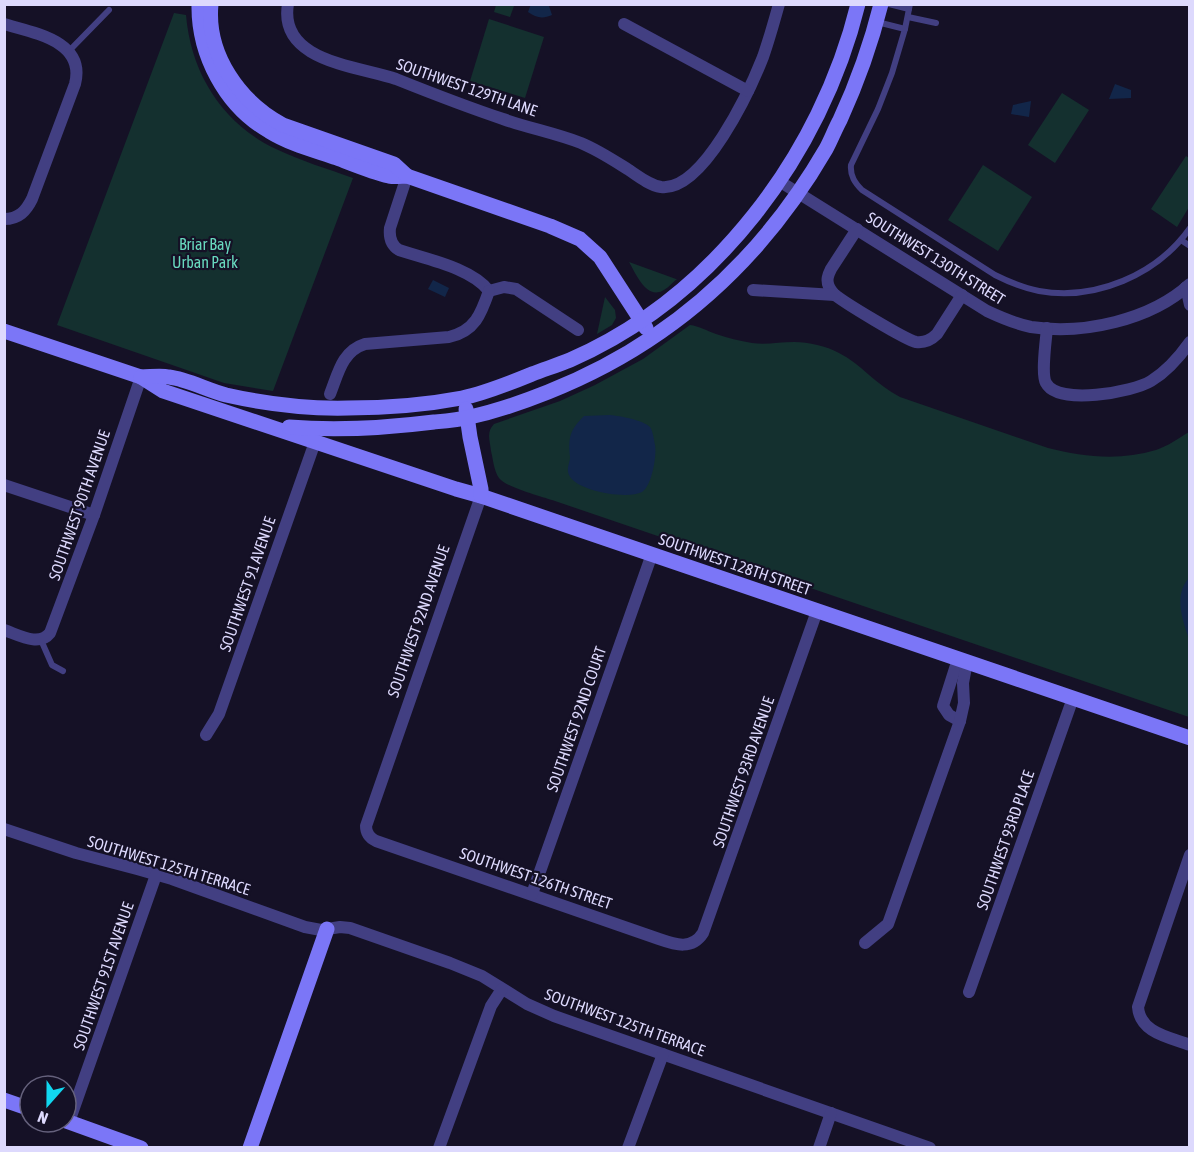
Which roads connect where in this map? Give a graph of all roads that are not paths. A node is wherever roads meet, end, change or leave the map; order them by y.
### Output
1 (199, 4) edge
2 (211, 4) edge
3 (288, 4) edge
4 (779, 4) edge
5 (881, 4) edge
6 (889, 4) edge
7 (909, 7) edge
8 (109, 10) dead end
9 (856, 11) edge
10 (908, 16) junction
11 (876, 22) junction
12 (936, 23) dead end
13 (4, 24) edge
14 (624, 24) dead end
15 (905, 29) junction
16 (71, 56) junction
17 (748, 91) junction
18 (408, 176) junction
19 (779, 181) junction
20 (798, 192) junction
21 (4, 219) edge
22 (1190, 228) edge
23 (857, 229) junction
24 (1181, 240) junction
25 (1190, 246) edge
26 (1187, 285) edge
27 (753, 290) dead end
28 (489, 291) junction
29 (835, 295) junction
30 (962, 296) junction
31 (1190, 305) edge
32 (642, 320) junction
33 (1047, 328) junction
34 (578, 330) dead end
35 (4, 331) edge
36 (652, 338) junction
37 (1190, 342) edge
38 (141, 377) junction
39 (330, 394) dead end
40 (465, 397) junction
41 (468, 418) junction
42 (269, 425) junction
43 (315, 442) junction
44 (4, 484) edge
45 (482, 496) junction
46 (93, 515) junction
47 (652, 554) junction
48 (817, 611) junction
49 (4, 630) edge
50 (41, 640) junction
51 (963, 661) junction
52 (63, 670) dead end
53 (1073, 698) junction
54 (960, 721) junction
55 (206, 735) dead end
56 (1190, 738) edge
57 (4, 829) edge
58 (367, 833) joint
59 (1190, 855) edge
60 (156, 875) junction
61 (532, 894) junction
62 (327, 929) junction
63 (697, 941) joint
64 (865, 943) dead end
65 (502, 989) junction
66 (969, 992) dead end
67 (1190, 1045) edge
68 (663, 1054) junction
69 (78, 1094) edge
70 (831, 1113) junction
71 (78, 1126) edge
72 (141, 1148) edge
73 (250, 1148) edge
74 (439, 1148) edge
75 (628, 1148) edge
76 (819, 1148) edge
77 (930, 1148) edge

1 - 18 street
2 - 18 street
3 - 17 street, SOUTHWEST 129TH LANE
4 - 17 street
5 - 11 street
6 - 7 lane
7 - 10 lane
8 - 16 lane
9 - 11 street
9 - 19 street
10 - 12 lane
10 - 15 lane
11 - 15 lane
11 - 20 street
13 - 16 street
14 - 17 street
15 - 24 lane
16 - 21 street
18 - 28 street
18 - 32 street
19 - 20 street, SOUTHWEST 130TH STREET
19 - 32 street
20 - 23 street, SOUTHWEST 130TH STREET
20 - 36 street
22 - 24 lane
23 - 29 street
23 - 30 street, SOUTHWEST 130TH STREET
24 - 25 lane
26 - 31 street
26 - 33 street, SOUTHWEST 130TH STREET
27 - 29 street
28 - 34 street
28 - 39 street
29 - 30 street
30 - 33 street, SOUTHWEST 130TH STREET
32 - 36 street
32 - 40 street
33 - 37 street
35 - 38 street, SOUTHWEST 128TH STREET
36 - 41 street
38 - 40 street, SOUTHWEST 128TH STREET
38 - 42 street, SOUTHWEST 128TH STREET
38 - 46 street, SOUTHWEST 90TH AVENUE
40 - 41 street, SOUTHWEST 92ND AVENUE
41 - 42 street, SOUTHWEST 128TH STREET
41 - 45 street, SOUTHWEST 92ND AVENUE
42 - 43 street, SOUTHWEST 128TH STREET
43 - 45 street, SOUTHWEST 128TH STREET
43 - 55 street, SOUTHWEST 91 AVENUE
44 - 46 street
45 - 47 street, SOUTHWEST 128TH STREET
45 - 58 street, SOUTHWEST 92ND AVENUE
46 - 50 street, SOUTHWEST 90TH AVENUE
47 - 48 street, SOUTHWEST 128TH STREET
47 - 61 street, SOUTHWEST 92ND COURT
48 - 51 street, SOUTHWEST 128TH STREET
48 - 63 street, SOUTHWEST 93RD AVENUE
49 - 50 street
50 - 52 lane
51 - 53 street, SOUTHWEST 128TH STREET
51 - 54 street
51 - 54 street
53 - 56 street, SOUTHWEST 128TH STREET
53 - 66 street, SOUTHWEST 93RD PLACE
54 - 64 street
57 - 60 street, SOUTHWEST 125TH TERRACE
58 - 61 street, SOUTHWEST 126TH STREET
59 - 67 street
60 - 62 street, SOUTHWEST 125TH TERRACE
60 - 69 street, SOUTHWEST 91ST AVENUE
61 - 63 street, SOUTHWEST 126TH STREET
62 - 65 street, SOUTHWEST 125TH TERRACE
62 - 73 street
65 - 68 street, SOUTHWEST 125TH TERRACE
65 - 74 street
68 - 70 street, SOUTHWEST 125TH TERRACE
68 - 75 street
70 - 76 street
70 - 77 street, SOUTHWEST 125TH TERRACE
71 - 72 street

